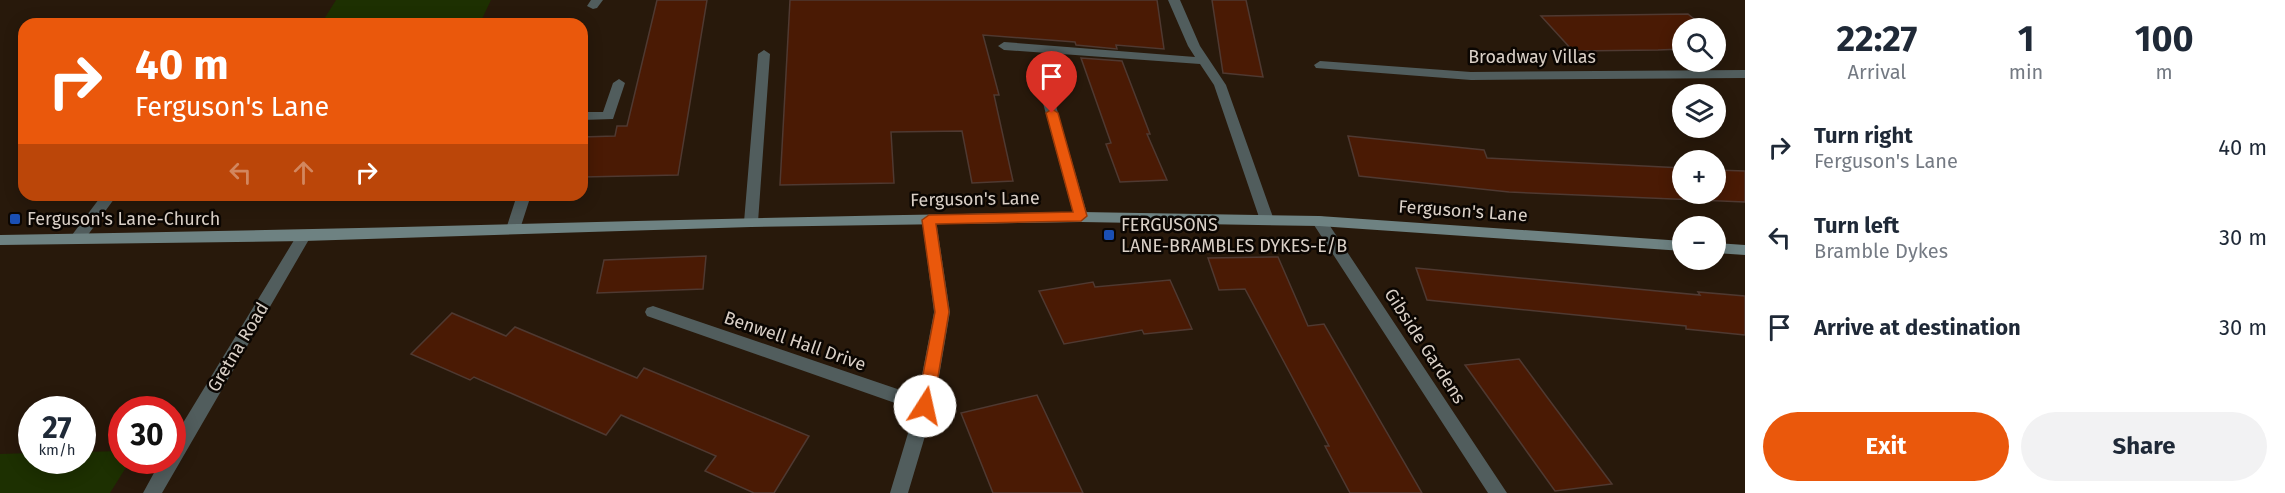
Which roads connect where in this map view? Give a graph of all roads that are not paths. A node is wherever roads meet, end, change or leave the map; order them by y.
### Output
1 (1174, 0) edge
2 (1004, 46) dead end
3 (764, 54) dead end
4 (1205, 61) junction
5 (1320, 65) dead end
6 (1745, 74) edge
7 (619, 83) dead end
8 (1046, 92) dead end
9 (588, 116) edge
10 (106, 201) edge
11 (522, 201) edge
12 (1081, 216) junction
13 (929, 220) junction
14 (1267, 220) junction
15 (1319, 221) junction
16 (751, 222) junction
17 (513, 229) junction
18 (304, 236) junction
19 (77, 239) junction
20 (0, 240) edge
21 (1672, 245) edge
22 (1726, 249) edge
23 (1745, 250) edge
24 (652, 312) dead end
25 (925, 406) junction
26 (186, 435) edge
27 (163, 474) edge
28 (152, 493) edge
29 (899, 493) edge
30 (1498, 493) edge

1 - 4 street
2 - 4 street
3 - 16 street
4 - 14 street
5 - 6 street, Broadway Villas
7 - 9 street
8 - 12 street
10 - 19 street
11 - 17 street
12 - 13 street, Ferguson's Lane
12 - 14 street, Ferguson's Lane
13 - 16 street, Ferguson's Lane
13 - 25 street
14 - 15 street, Ferguson's Lane
15 - 21 street, Ferguson's Lane
15 - 30 street, Gibside Gardens
16 - 17 street, Ferguson's Lane
17 - 18 street, Ferguson's Lane
18 - 19 street, Ferguson's Lane
18 - 26 street, Gretna Road
19 - 20 street, Ferguson's Lane
22 - 23 street
24 - 25 street, Benwell Hall Drive
25 - 29 street
27 - 28 street, Gretna Road

